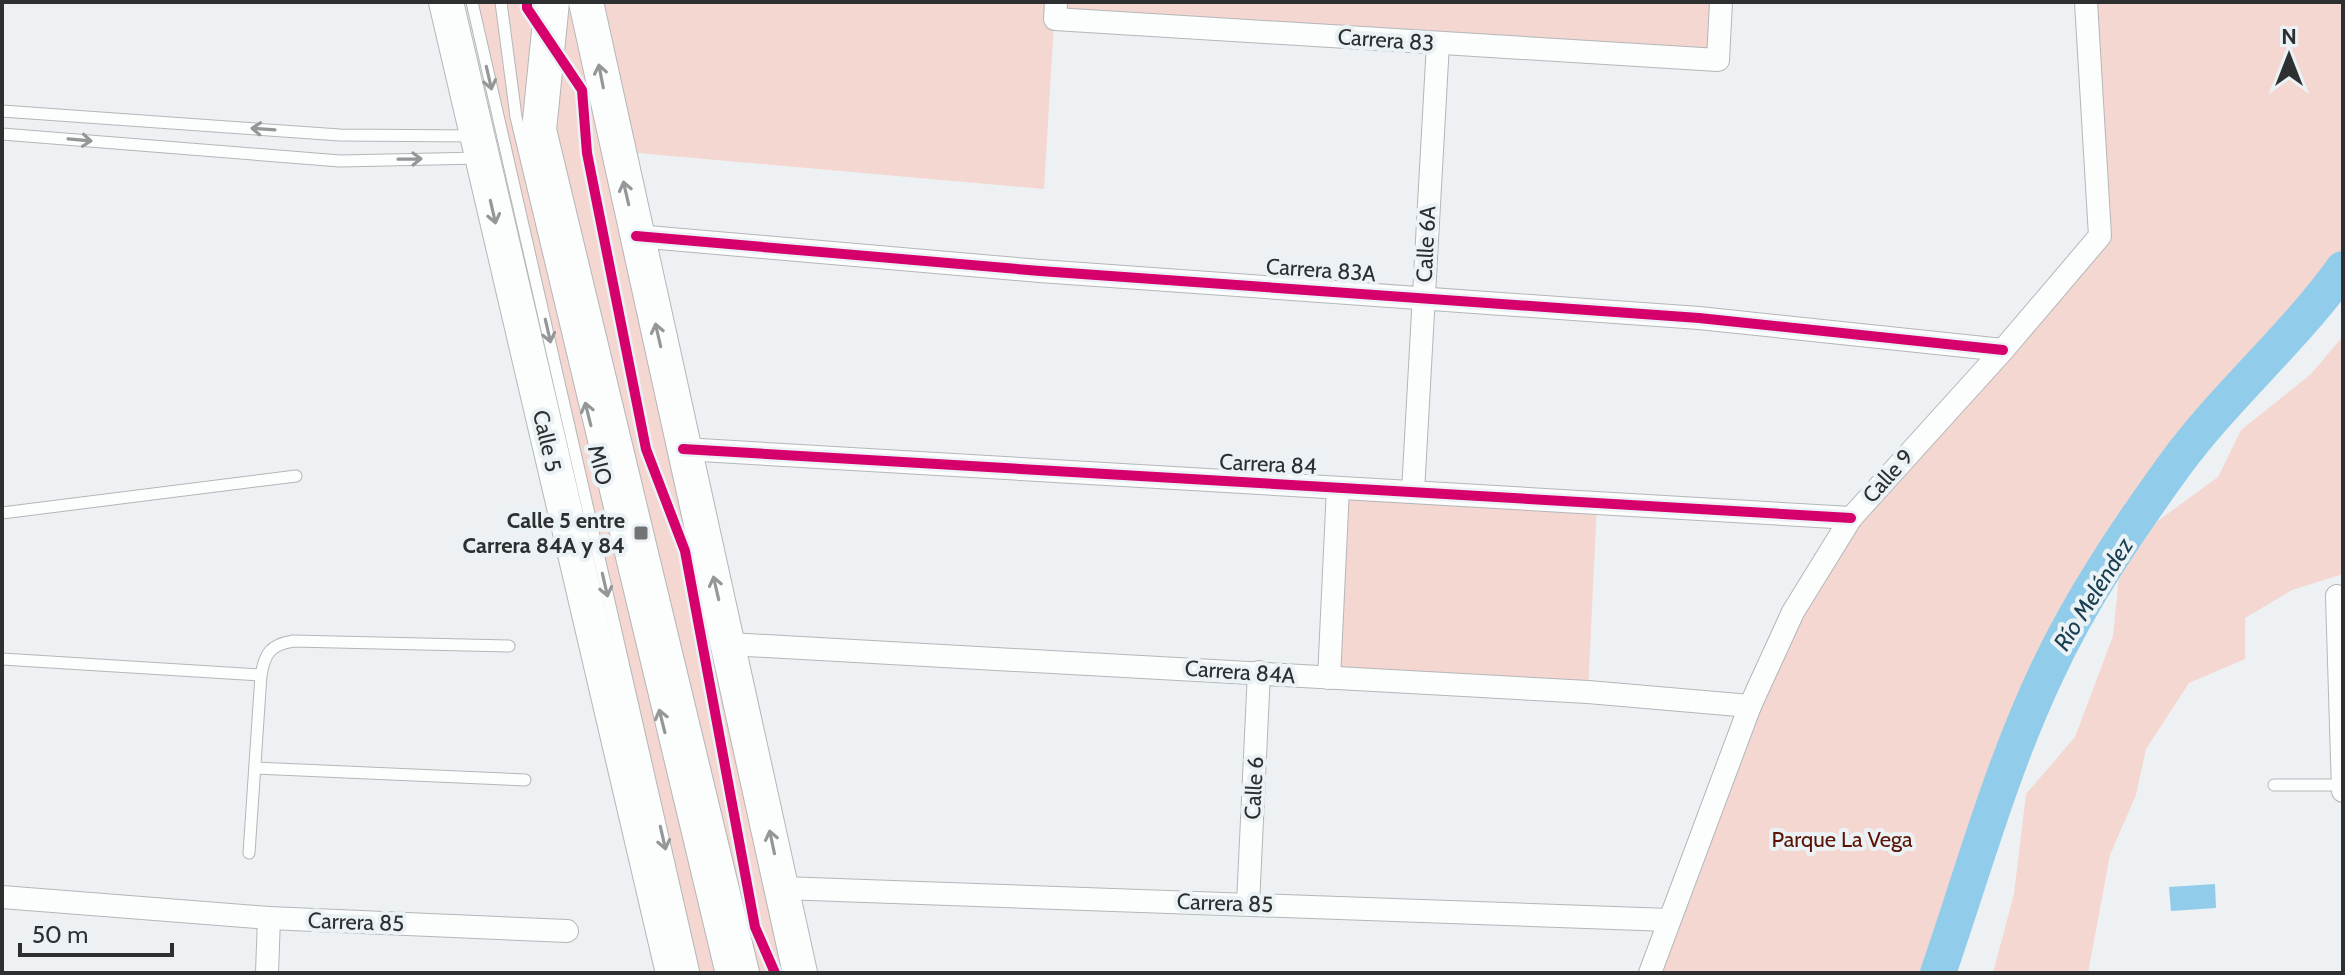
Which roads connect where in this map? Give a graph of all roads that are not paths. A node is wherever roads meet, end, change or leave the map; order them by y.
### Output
1 (446, 2) edge
2 (472, 2) edge
3 (501, 2) edge
4 (552, 2) edge
5 (586, 2) edge
6 (1721, 2) edge
7 (2086, 2) edge
8 (1056, 10) edge
9 (1438, 43) junction
10 (2, 111) edge
11 (2, 134) edge
12 (531, 137) junction
13 (487, 148) junction
14 (636, 236) junction
15 (1423, 297) junction
16 (2003, 350) junction
17 (683, 449) junction
18 (296, 476) dead end
19 (1338, 488) junction
20 (1413, 492) junction
21 (2, 513) edge
22 (1851, 518) junction
23 (2340, 596) edge
24 (729, 644) junction
25 (509, 646) dead end
26 (2, 659) edge
27 (1259, 672) junction
28 (261, 675) junction
29 (1329, 678) junction
30 (1750, 706) junction
31 (255, 768) junction
32 (525, 780) dead end
33 (2274, 785) dead end
34 (2343, 788) edge
35 (249, 853) dead end
36 (782, 888) junction
37 (2, 897) edge
38 (1248, 904) junction
39 (269, 918) junction
40 (1669, 920) junction
41 (567, 931) dead end
42 (267, 973) edge
43 (673, 973) edge
44 (694, 973) edge
45 (721, 973) edge
46 (742, 973) edge
47 (800, 973) edge
48 (1650, 973) edge

1 - 13 main road, Calle 5
2 -> 13 lane, MIO
3 - 12 lane, MIO
4 - 12 main road
14 -> 5 main road
6 - 9 street, Carrera 83
7 - 16 street, Calle 9
8 - 9 street, Carrera 83
9 - 15 street, Calle 6A
13 -> 10 lane
11 -> 13 lane
12 - 13 lane
45 -> 12 lane, MIO
12 - 46 main road
13 -> 43 main road, Calle 5
13 -> 44 lane, MIO
14 - 15 street, Carrera 83A
17 -> 14 main road
15 - 16 street, Carrera 83A
15 - 20 street, Calle 6A
16 - 22 street, Calle 9
17 - 19 street, Carrera 84
24 -> 17 main road
18 - 21 lane
19 - 20 street, Carrera 84
19 - 29 street
20 - 22 street, Carrera 84
22 - 30 street, Calle 9
23 - 34 street
24 - 27 street, Carrera 84A
36 -> 24 main road
25 - 28 lane
26 - 28 lane
27 - 29 street, Carrera 84A
27 - 38 street, Calle 6
28 - 31 lane
29 - 30 street, Carrera 84A
30 - 40 street, Calle 9
31 - 32 lane
31 - 35 lane
33 - 34 lane
36 - 38 street, Carrera 85
36 - 47 main road
37 - 39 street, Carrera 85
38 - 40 street, Carrera 85
39 - 41 street, Carrera 85
39 - 42 street
40 - 48 street, Calle 9

